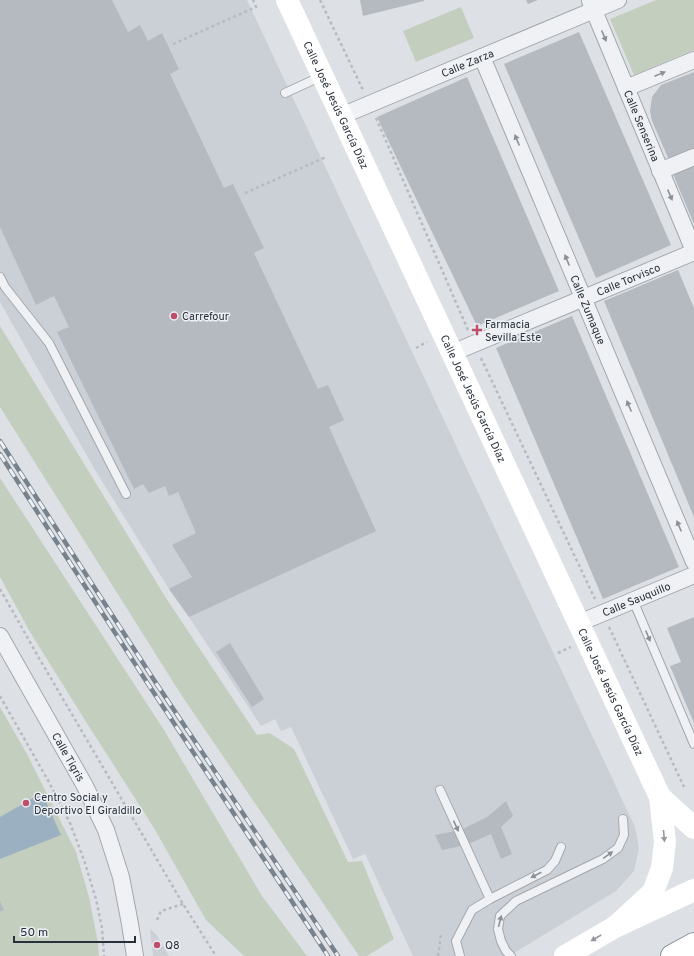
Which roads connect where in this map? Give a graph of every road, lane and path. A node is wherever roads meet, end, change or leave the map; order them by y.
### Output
1 (253, 0) edge
2 (287, 0) edge
3 (320, 0) edge
4 (618, 0) edge
5 (591, 5) edge
6 (173, 44) dead end
7 (482, 57) junction
8 (694, 60) edge
9 (322, 75) junction
10 (626, 88) junction
11 (285, 93) dead end
12 (370, 104) junction
13 (341, 116) junction
14 (326, 157) dead end
15 (694, 157) edge
16 (660, 171) junction
17 (244, 193) dead end
18 (694, 252) edge
19 (0, 277) edge
20 (583, 298) junction
21 (475, 343) junction
22 (452, 353) junction
23 (126, 494) dead end
24 (694, 562) edge
25 (694, 575) edge
26 (0, 589) edge
27 (633, 600) junction
28 (602, 613) junction
29 (579, 623) junction
30 (0, 636) edge
31 (0, 696) edge
32 (694, 744) edge
33 (684, 787) dead end
34 (440, 790) dead end
35 (660, 797) junction
36 (623, 819) dead end
37 (694, 828) edge
38 (561, 847) dead end
39 (694, 890) edge
40 (490, 898) junction
41 (183, 904) junction
42 (157, 920) dead end
43 (615, 927) junction
44 (441, 935) dead end
45 (694, 944) edge
46 (104, 956) edge
47 (135, 956) edge
48 (216, 956) edge
49 (438, 956) edge
50 (460, 956) edge
51 (511, 956) edge
52 (565, 956) edge
53 (672, 956) edge

1 - 6 path
2 - 9 main road, Calle José Jesús García Díaz
3 - 12 path
4 - 5 street, Calle Zarza
5 - 7 street, Calle Zarza
5 -> 10 street, Calle Senserina
7 - 12 street, Calle Zarza
20 -> 7 street, Calle Zumaque
10 -> 8 street
9 - 11 lane
9 - 13 main road, Calle José Jesús García Díaz
10 - 16 street, Calle Senserina
12 - 13 street, Calle Zarza
12 - 21 path
13 - 22 main road, Calle José Jesús García Díaz
14 - 17 path
15 - 16 street
16 -> 18 street, Calle Senserina
18 - 20 street, Calle Torvisco
19 - 23 lane
20 - 21 street, Calle Torvisco
24 -> 20 street, Calle Zumaque
21 - 22 street, Calle Torvisco
21 - 28 path
22 - 29 main road, Calle José Jesús García Díaz
25 - 27 street, Calle Sauquillo
26 - 41 path
27 - 28 street, Calle Sauquillo
27 -> 32 lane
28 - 29 street, Calle Sauquillo
28 - 33 path
29 - 35 main road, Calle José Jesús García Díaz
30 - 47 street, Calle Tigris
31 - 46 path
34 -> 40 lane
35 - 37 main road
35 -> 43 main road
51 -> 36 lane
38 -> 40 lane
39 - 43 main road
40 - 50 lane
41 - 42 path
41 - 48 path
43 -> 52 main road
44 - 49 path
45 - 53 main road

